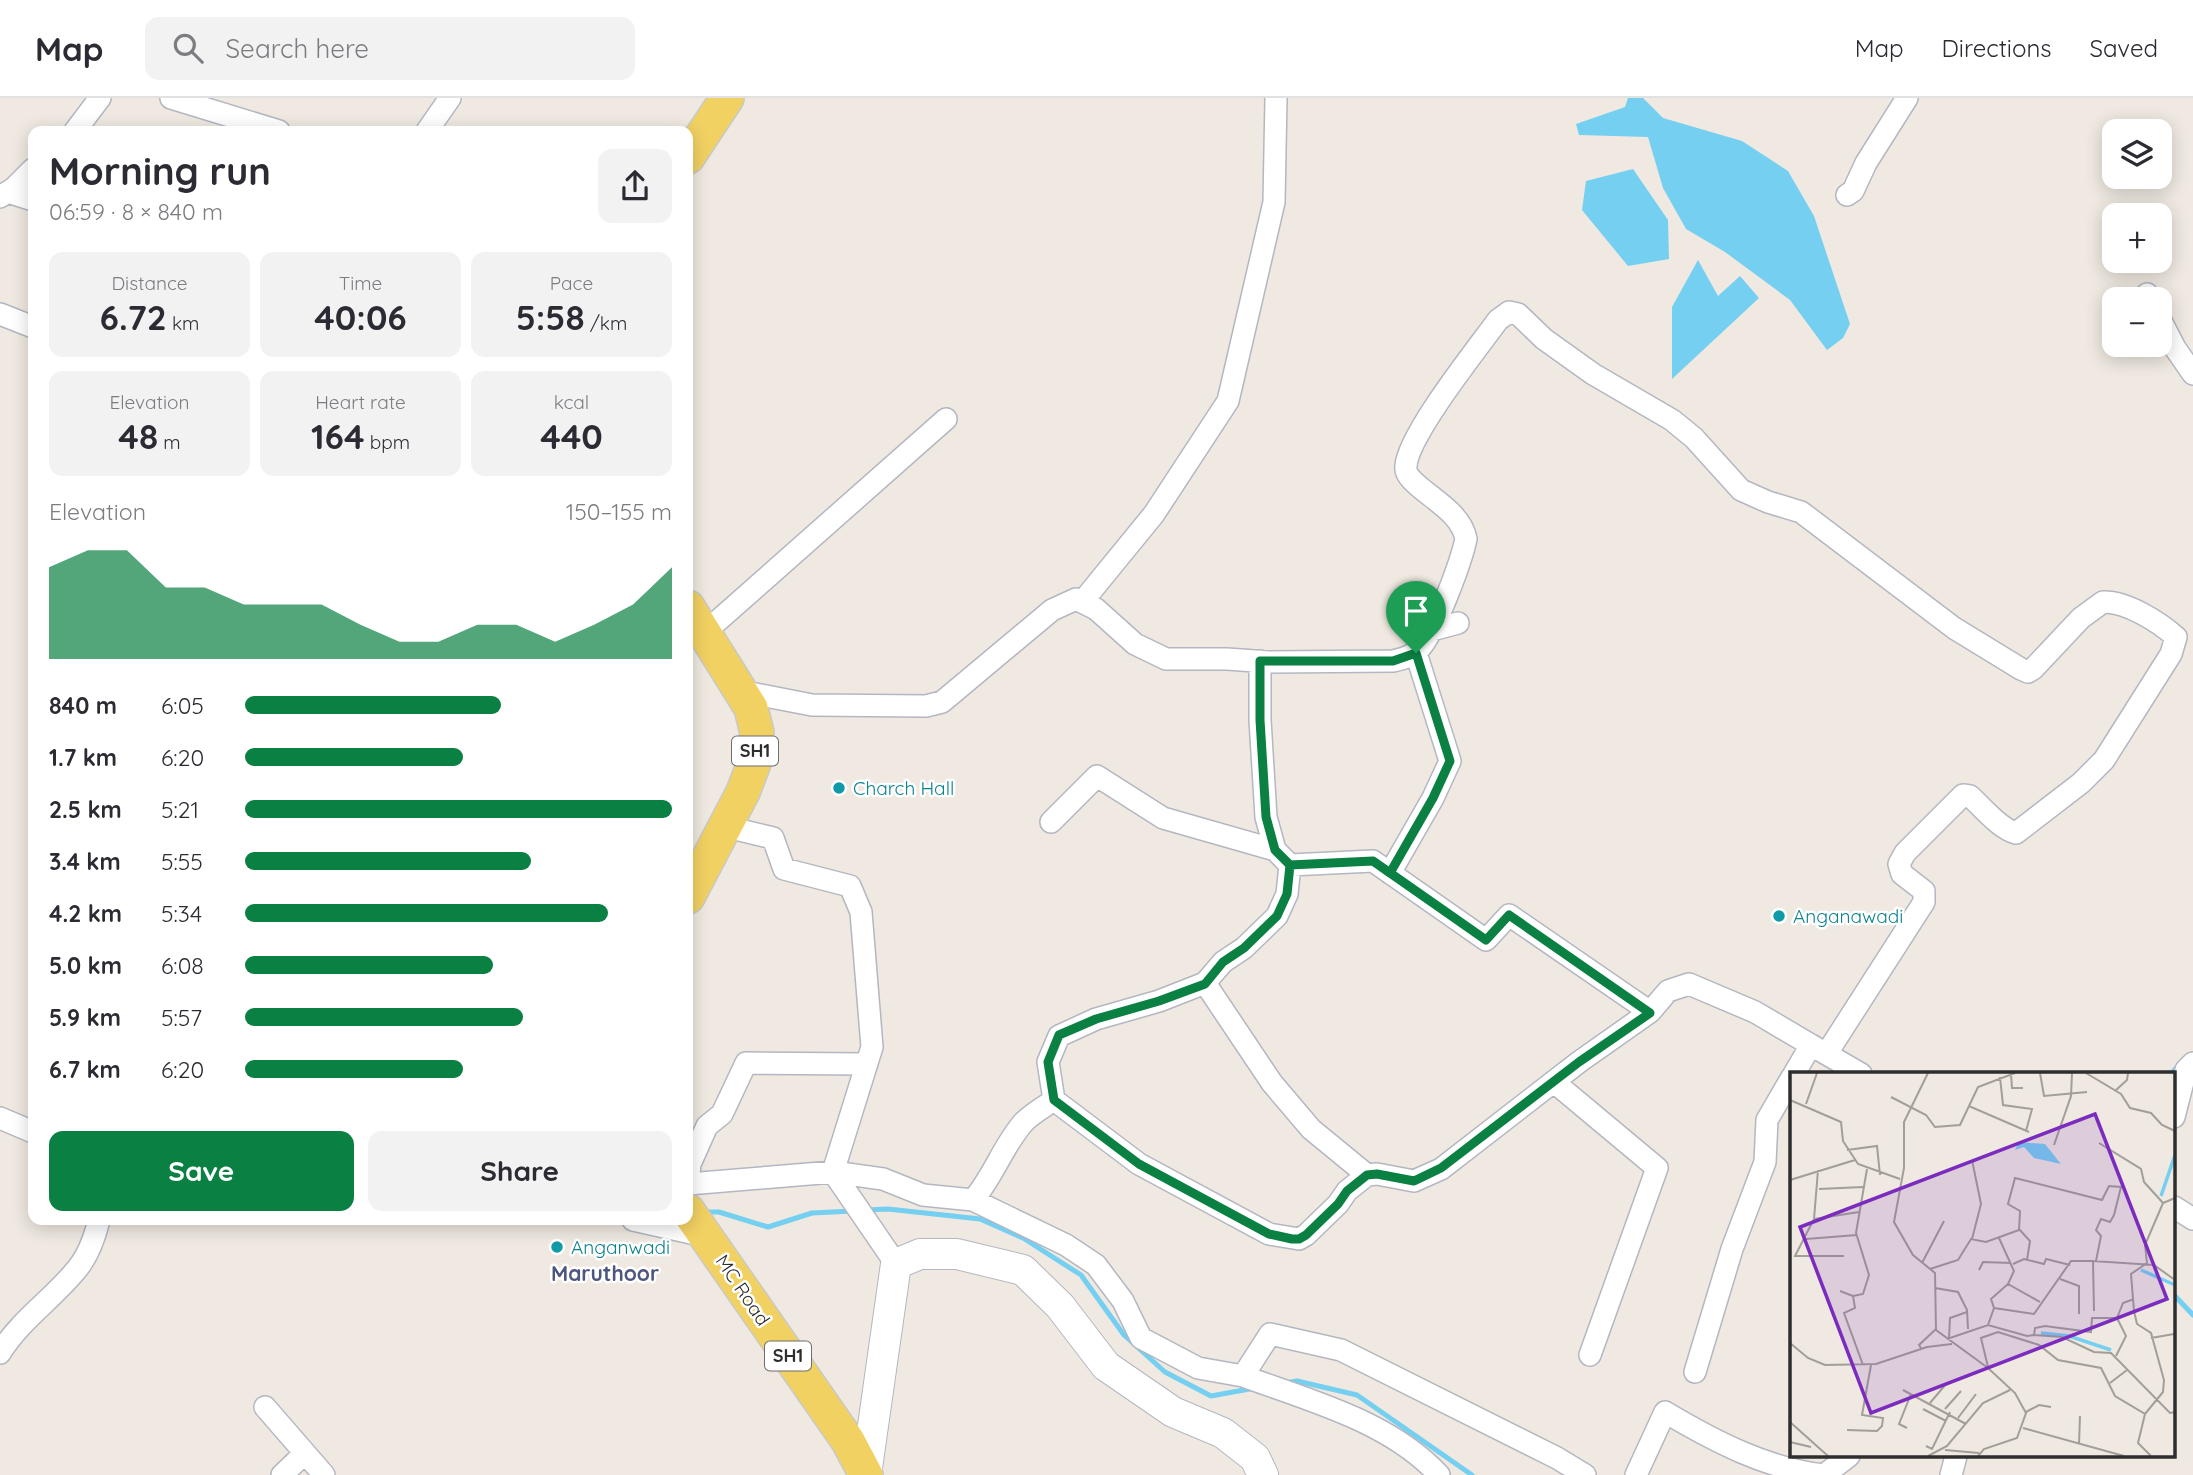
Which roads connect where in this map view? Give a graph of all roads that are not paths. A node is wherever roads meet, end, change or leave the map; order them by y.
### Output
1 (100, 98) edge
2 (171, 98) edge
3 (450, 98) edge
4 (727, 98) edge
5 (1276, 98) edge
6 (1907, 98) edge
7 (79, 126) edge
8 (263, 126) edge
9 (430, 126) edge
10 (693, 149) edge
11 (28, 173) edge
12 (4, 195) edge
13 (1847, 195) dead end
14 (28, 199) edge
15 (0, 314) edge
16 (28, 325) edge
17 (2172, 342) edge
18 (2193, 374) edge
19 (946, 419) dead end
20 (1083, 601) junction
21 (696, 620) edge
22 (1458, 623) dead end
23 (1432, 630) junction
24 (1416, 653) junction
25 (1260, 661) junction
26 (740, 691) junction
27 (1051, 822) dead end
28 (723, 826) junction
29 (1275, 850) junction
30 (1290, 865) junction
31 (1390, 873) junction
32 (693, 887) edge
33 (1205, 984) junction
34 (1650, 1013) junction
35 (1819, 1049) junction
36 (867, 1063) junction
37 (2193, 1063) edge
38 (1797, 1072) edge
39 (1858, 1072) edge
40 (1790, 1081) edge
41 (1554, 1082) junction
42 (1054, 1100) junction
43 (2176, 1109) edge
44 (0, 1118) edge
45 (28, 1130) edge
46 (693, 1158) edge
47 (833, 1172) junction
48 (1367, 1175) junction
49 (693, 1184) edge
50 (973, 1200) junction
51 (2176, 1208) edge
52 (2193, 1219) edge
53 (97, 1225) edge
54 (678, 1225) edge
55 (696, 1227) edge
56 (896, 1264) junction
57 (0, 1353) edge
58 (1590, 1355) dead end
59 (1695, 1371) dead end
60 (1243, 1376) junction
61 (265, 1407) dead end
62 (304, 1454) junction
63 (1846, 1458) edge
64 (1955, 1458) edge
65 (1255, 1469) edge
66 (282, 1475) edge
67 (324, 1475) edge
68 (866, 1475) edge
69 (1438, 1475) edge
70 (1585, 1475) edge
71 (1636, 1475) edge
72 (1951, 1475) edge

1 - 7 street
2 - 8 street
3 - 9 street
4 - 10 main road
5 - 20 street
6 - 13 street
11 - 12 street
12 - 14 street
15 - 16 street
17 - 18 street
19 - 21 street
20 - 25 street
20 - 26 street
21 - 26 main road, SH1
22 - 23 street
23 - 24 street
23 - 35 street
24 - 25 street
24 - 31 street
25 - 29 street
26 - 28 main road, SH1
27 - 29 street
28 - 32 main road, SH1
28 - 36 street
29 - 30 street
30 - 31 street
30 - 33 street
31 - 34 street
33 - 42 street
33 - 48 street
34 - 35 street
34 - 41 street
35 - 38 street
35 - 39 street
36 - 46 street
36 - 47 street
37 - 43 street
40 - 59 street
41 - 48 street
41 - 58 street
42 - 48 street
42 - 50 street
44 - 45 street
47 - 49 street
47 - 50 street
47 - 56 street
50 - 60 street
51 - 52 street
53 - 57 street
54 - 55 street
55 - 68 main road, MC Road / SH1
56 - 65 street
56 - 68 street
60 - 69 street
60 - 70 street
61 - 62 street
62 - 66 street
62 - 67 street
63 - 71 street
64 - 72 street

